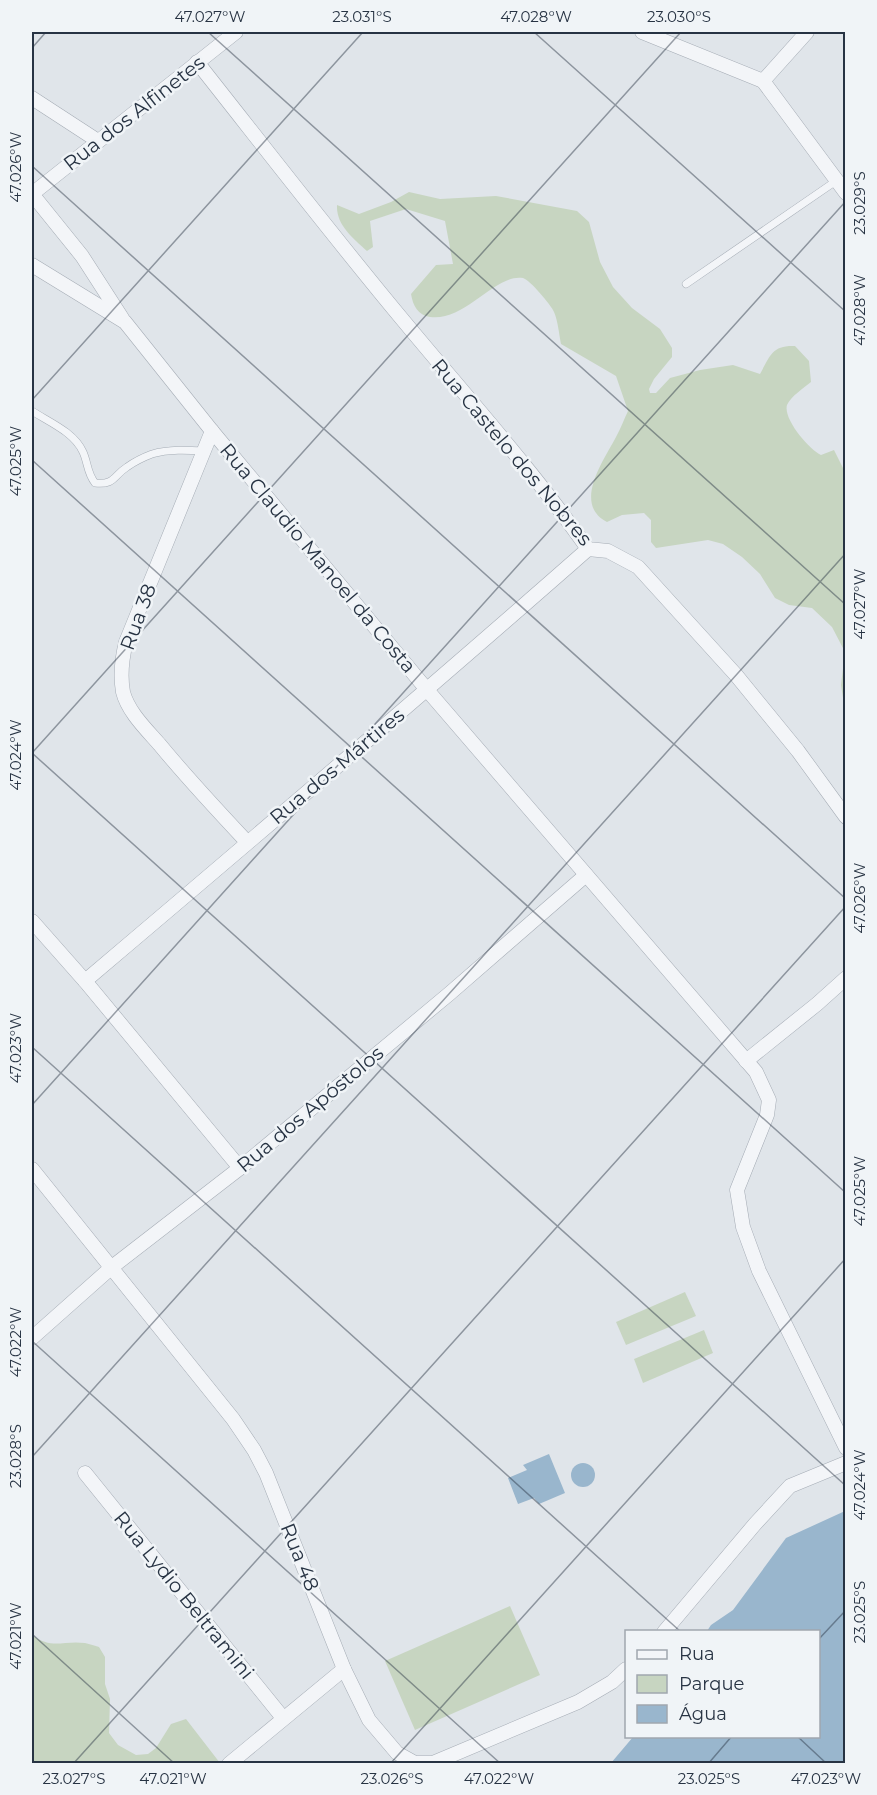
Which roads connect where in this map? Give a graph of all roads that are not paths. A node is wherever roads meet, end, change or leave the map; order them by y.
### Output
1 (236, 32) edge
2 (642, 32) edge
3 (807, 32) edge
4 (197, 62) junction
5 (763, 81) junction
6 (32, 98) edge
7 (98, 141) junction
8 (836, 181) junction
9 (32, 194) edge
10 (846, 194) edge
11 (32, 265) edge
12 (687, 284) dead end
13 (125, 322) junction
14 (32, 411) edge
15 (212, 431) junction
16 (204, 451) junction
17 (588, 549) junction
18 (428, 690) junction
19 (846, 817) edge
20 (247, 842) junction
21 (586, 875) junction
22 (32, 921) edge
23 (846, 978) edge
24 (85, 981) junction
25 (746, 1061) junction
26 (240, 1168) junction
27 (32, 1169) edge
28 (112, 1268) junction
29 (32, 1338) edge
30 (841, 1427) edge
31 (846, 1448) edge
32 (846, 1464) edge
33 (85, 1473) dead end
34 (666, 1630) edge
35 (344, 1669) junction
36 (625, 1671) edge
37 (283, 1718) junction
38 (229, 1764) edge

1 - 4 street, Rua dos Alfinetes
2 - 5 street
3 - 5 street
4 - 7 street, Rua dos Alfinetes
4 - 17 street, Rua Castelo dos Nobres
5 - 8 street
6 - 7 street
7 - 9 street, Rua dos Alfinetes
8 - 10 street
8 - 12 lane
9 - 13 street
11 - 13 street, Rua Claudio Manoel da Costa
13 - 15 street, Rua Claudio Manoel da Costa
14 - 16 lane
15 - 16 street, Rua 38
15 - 18 street, Rua Claudio Manoel da Costa
16 - 20 street, Rua 38
17 - 18 street, Rua dos Mártires
17 - 19 street, Rua Castelo dos Nobres
18 - 20 street, Rua dos Mártires
18 - 21 street, Rua Claudio Manoel da Costa
20 - 24 street, Rua dos Mártires
21 - 25 street, Rua Claudio Manoel da Costa
21 - 26 street, Rua dos Apóstolos
22 - 24 street
23 - 25 street
24 - 26 street
25 - 30 street, Rua Claudio Manoel da Costa
26 - 28 street, Rua dos Apóstolos
27 - 28 street, Rua 48
28 - 29 street, Rua dos Apóstolos
28 - 35 street, Rua 48
30 - 31 street
32 - 34 street
33 - 37 street, Rua Lydio Beltramini
35 - 36 street, Rua 48
35 - 37 street
37 - 38 street

